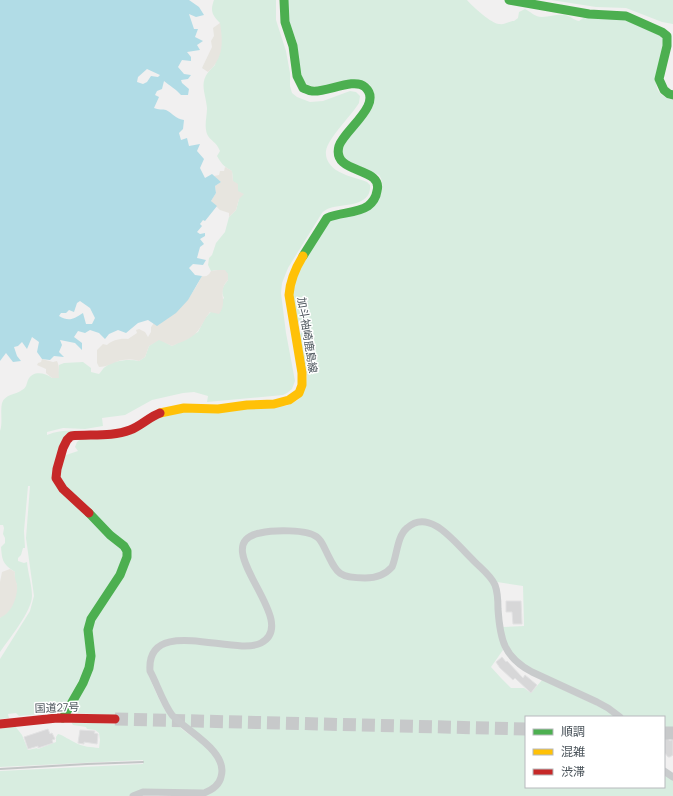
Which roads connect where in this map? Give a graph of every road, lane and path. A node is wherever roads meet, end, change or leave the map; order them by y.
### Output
1 (284, 0) edge
2 (509, 0) edge
3 (673, 95) edge
4 (618, 716) edge
5 (63, 718) junction
6 (115, 719) tunnel mouth
7 (0, 724) edge
8 (133, 796) edge

1 - 5 main road, 加斗袖崎鹿島線
2 - 3 main road
4 - 8 street
5 - 6 main road, 国道27号
5 - 7 main road, 国道27号

